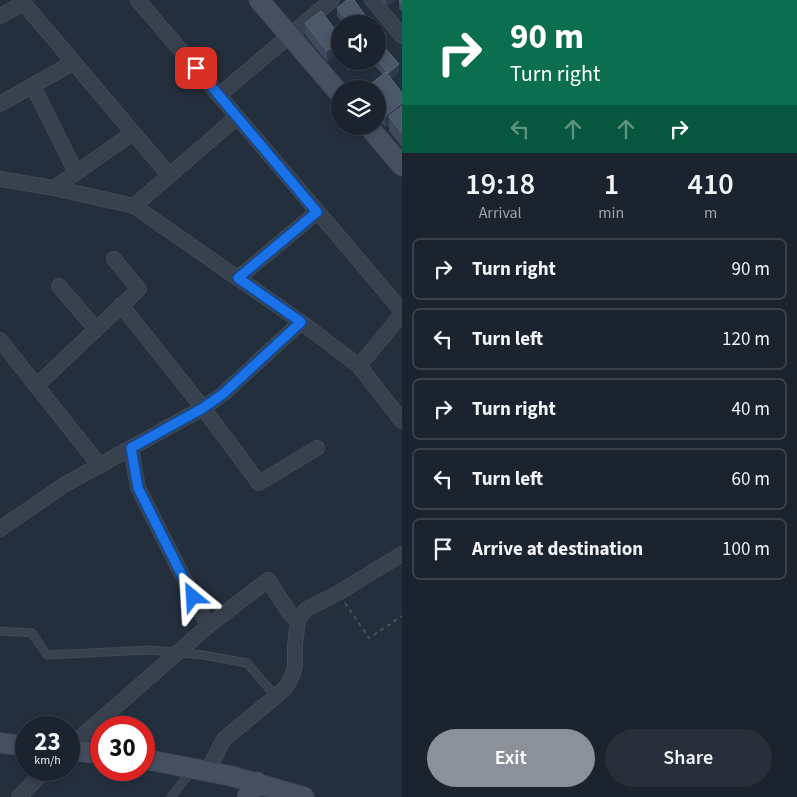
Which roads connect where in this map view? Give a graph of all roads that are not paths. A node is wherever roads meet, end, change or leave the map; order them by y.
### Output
1 (138, 0) edge
2 (259, 0) edge
3 (332, 0) edge
4 (372, 0) edge
5 (23, 1) edge
6 (0, 16) edge
7 (290, 36) junction
8 (402, 36) edge
9 (74, 62) junction
10 (331, 84) edge
11 (32, 86) junction
12 (219, 95) junction
13 (0, 104) edge
14 (237, 117) junction
15 (133, 132) junction
16 (376, 135) edge
17 (402, 166) edge
18 (76, 173) junction
19 (169, 174) junction
20 (0, 179) edge
21 (54, 188) junction
22 (134, 206) junction
23 (317, 212) junction
24 (114, 259) dead end
25 (238, 278) junction
26 (59, 286) dead end
27 (121, 305) junction
28 (402, 312) edge
29 (301, 322) junction
30 (96, 329) junction
31 (0, 340) edge
32 (359, 366) junction
33 (36, 386) junction
34 (203, 408) junction
35 (402, 421) edge
36 (131, 448) junction
37 (317, 448) dead end
38 (100, 466) junction
39 (1, 527) edge
40 (402, 554) edge
41 (298, 620) junction
42 (208, 626) junction
43 (0, 631) edge
44 (180, 652) junction
45 (275, 697) junction
46 (80, 739) edge
47 (0, 743) edge
48 (15, 745) edge
49 (155, 761) edge
50 (201, 769) junction
51 (35, 781) edge
52 (252, 790) edge
53 (20, 797) edge
54 (170, 797) edge
55 (304, 797) edge

1 - 12 street
2 - 7 street
3 - 7 street
4 - 8 street
5 - 6 street
5 - 9 street
7 - 10 street
7 - 12 street
9 - 11 street
9 - 15 street
11 - 13 street
11 - 18 street
12 - 14 street
14 - 19 street
14 - 23 street
15 - 18 street
15 - 19 street
16 - 17 street
18 - 21 street
19 - 22 street
20 - 21 street
21 - 22 street
22 - 25 street
23 - 25 street
23 - 28 street
24 - 27 street
25 - 29 street
26 - 30 street
27 - 30 street
27 - 34 street
28 - 32 street
29 - 32 street
29 - 34 street
30 - 33 street
31 - 33 street
32 - 35 street
33 - 38 street
34 - 36 street
34 - 37 street
36 - 38 street
36 - 42 street
38 - 39 street
40 - 41 street
41 - 42 street
41 - 45 street
42 - 44 street
43 - 44 lane
44 - 45 lane
44 - 46 street
45 - 50 street
47 - 48 street
49 - 50 street
50 - 52 street
50 - 54 lane
51 - 53 street
52 - 55 street

